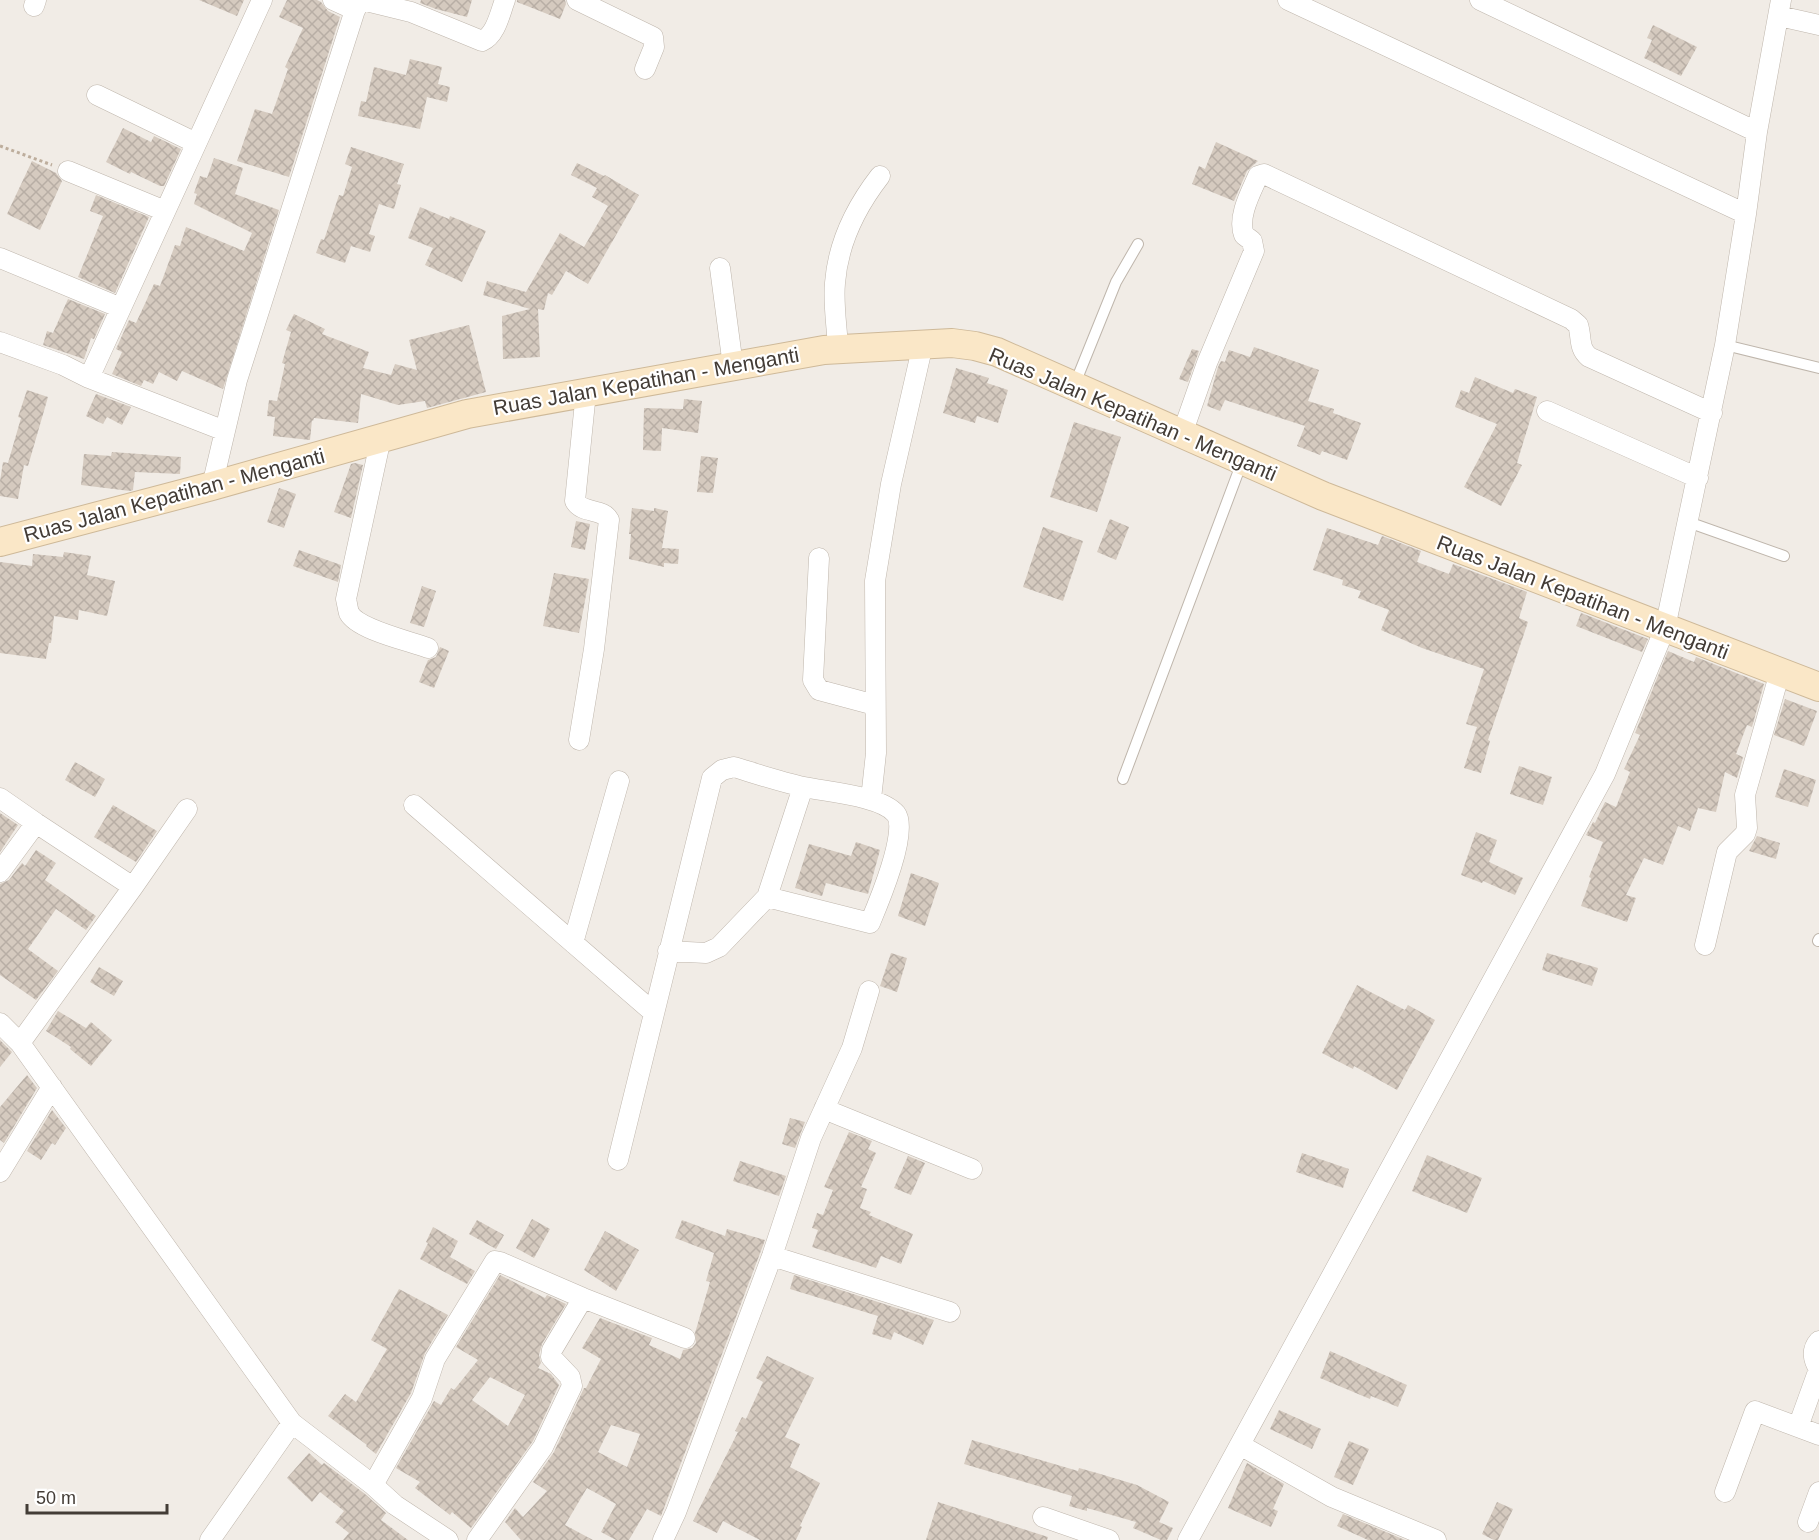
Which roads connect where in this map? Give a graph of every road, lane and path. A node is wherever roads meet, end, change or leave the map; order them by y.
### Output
1 (262, 0) edge
2 (333, 0) edge
3 (505, 0) edge
4 (577, 0) edge
5 (1288, 0) edge
6 (1480, 0) edge
7 (360, 3) edge
8 (414, 6) edge
9 (1780, 8) edge
10 (1819, 25) edge
11 (645, 69) dead end
12 (98, 95) dead end
13 (1757, 132) junction
14 (196, 143) junction
15 (0, 146) edge
16 (68, 171) joint
17 (880, 176) dead end
18 (165, 211) junction
19 (1746, 213) junction
20 (1138, 244) dead end
21 (0, 258) edge
22 (720, 268) dead end
23 (120, 308) junction
24 (0, 342) edge
25 (923, 344) junction
26 (1725, 345) junction
27 (838, 348) junction
28 (733, 366) junction
29 (1819, 368) edge
30 (89, 378) junction
31 (1074, 386) junction
32 (586, 392) junction
33 (1547, 411) dead end
34 (1712, 413) junction
35 (225, 431) junction
36 (1182, 434) junction
37 (381, 438) junction
38 (1242, 461) junction
39 (1698, 478) junction
40 (212, 486) junction
41 (1688, 522) junction
42 (0, 542) edge
43 (1784, 556) dead end
44 (819, 558) dead end
45 (1665, 628) junction
46 (428, 648) dead end
47 (1780, 672) junction
48 (1819, 687) edge
49 (875, 705) junction
50 (579, 740) dead end
51 (1123, 779) dead end
52 (619, 781) dead end
53 (803, 787) junction
54 (0, 798) edge
55 (871, 799) junction
56 (414, 805) dead end
57 (187, 809) dead end
58 (36, 822) junction
59 (0, 872) edge
60 (133, 887) junction
61 (767, 897) junction
62 (573, 943) junction
63 (1705, 945) dead end
64 (668, 951) junction
65 (869, 991) dead end
66 (653, 1012) junction
67 (0, 1023) edge
68 (20, 1043) junction
69 (52, 1087) junction
70 (825, 1109) junction
71 (618, 1160) dead end
72 (972, 1169) dead end
73 (0, 1172) edge
74 (772, 1256) junction
75 (583, 1298) junction
76 (950, 1312) dead end
77 (685, 1338) dead end
78 (1819, 1341) edge
79 (1819, 1369) edge
80 (292, 1423) junction
81 (1798, 1427) junction
82 (1819, 1435) edge
83 (1240, 1445) junction
84 (373, 1485) junction
85 (1725, 1492) dead end
86 (1819, 1492) edge
87 (1043, 1517) dead end
88 (1808, 1522) dead end
89 (210, 1540) edge
90 (448, 1540) edge
91 (477, 1540) edge
92 (663, 1540) edge
93 (1109, 1540) edge
94 (1188, 1540) edge
95 (1436, 1540) edge

1 - 14 street
2 - 7 street
3 - 8 street
4 - 11 street
5 - 19 street
6 - 13 street
7 - 8 street
7 - 35 street
9 - 10 street
9 - 13 street
12 - 14 street
13 - 19 street
14 - 18 street
15 - 16 path
16 - 18 street
17 - 27 street
18 - 23 street
19 - 26 street
20 - 31 lane
21 - 23 street
22 - 28 street
23 - 30 street
24 - 30 street
25 - 27 main road, Ruas Jalan Kepatihan - Menganti
25 - 31 main road, Ruas Jalan Kepatihan - Menganti
25 - 49 street
26 - 29 lane
26 - 34 street
27 - 28 main road, Ruas Jalan Kepatihan - Menganti
28 - 32 main road, Ruas Jalan Kepatihan - Menganti
30 - 35 street
31 - 36 main road, Ruas Jalan Kepatihan - Menganti
32 - 37 main road, Ruas Jalan Kepatihan - Menganti
32 - 50 street
33 - 39 street
34 - 36 street
34 - 39 street
35 - 40 street
36 - 38 main road, Ruas Jalan Kepatihan - Menganti
37 - 40 main road, Ruas Jalan Kepatihan - Menganti
37 - 46 street
38 - 45 main road, Ruas Jalan Kepatihan - Menganti
38 - 51 lane
39 - 41 street
40 - 42 main road, Ruas Jalan Kepatihan - Menganti
41 - 43 lane
41 - 45 street
44 - 49 street
45 - 47 main road, Ruas Jalan Kepatihan - Menganti
45 - 83 street
47 - 48 main road, Ruas Jalan Kepatihan - Menganti
47 - 63 street
49 - 55 street
52 - 62 street
53 - 55 street
53 - 61 street
53 - 64 street
54 - 58 street
55 - 61 street
56 - 62 street
57 - 60 street
58 - 59 street
58 - 60 street
60 - 68 street
61 - 64 street
62 - 66 street
64 - 66 street
65 - 70 street
66 - 71 street
67 - 68 street
68 - 69 street
69 - 73 street
69 - 80 street
70 - 72 street
70 - 74 street
74 - 76 street
74 - 92 street
75 - 77 street
75 - 84 street
75 - 91 street
78 - 79 street
79 - 81 street
80 - 84 street
80 - 89 street
81 - 82 street
81 - 85 street
83 - 94 street
83 - 95 street
84 - 90 street
86 - 88 street
87 - 93 street

